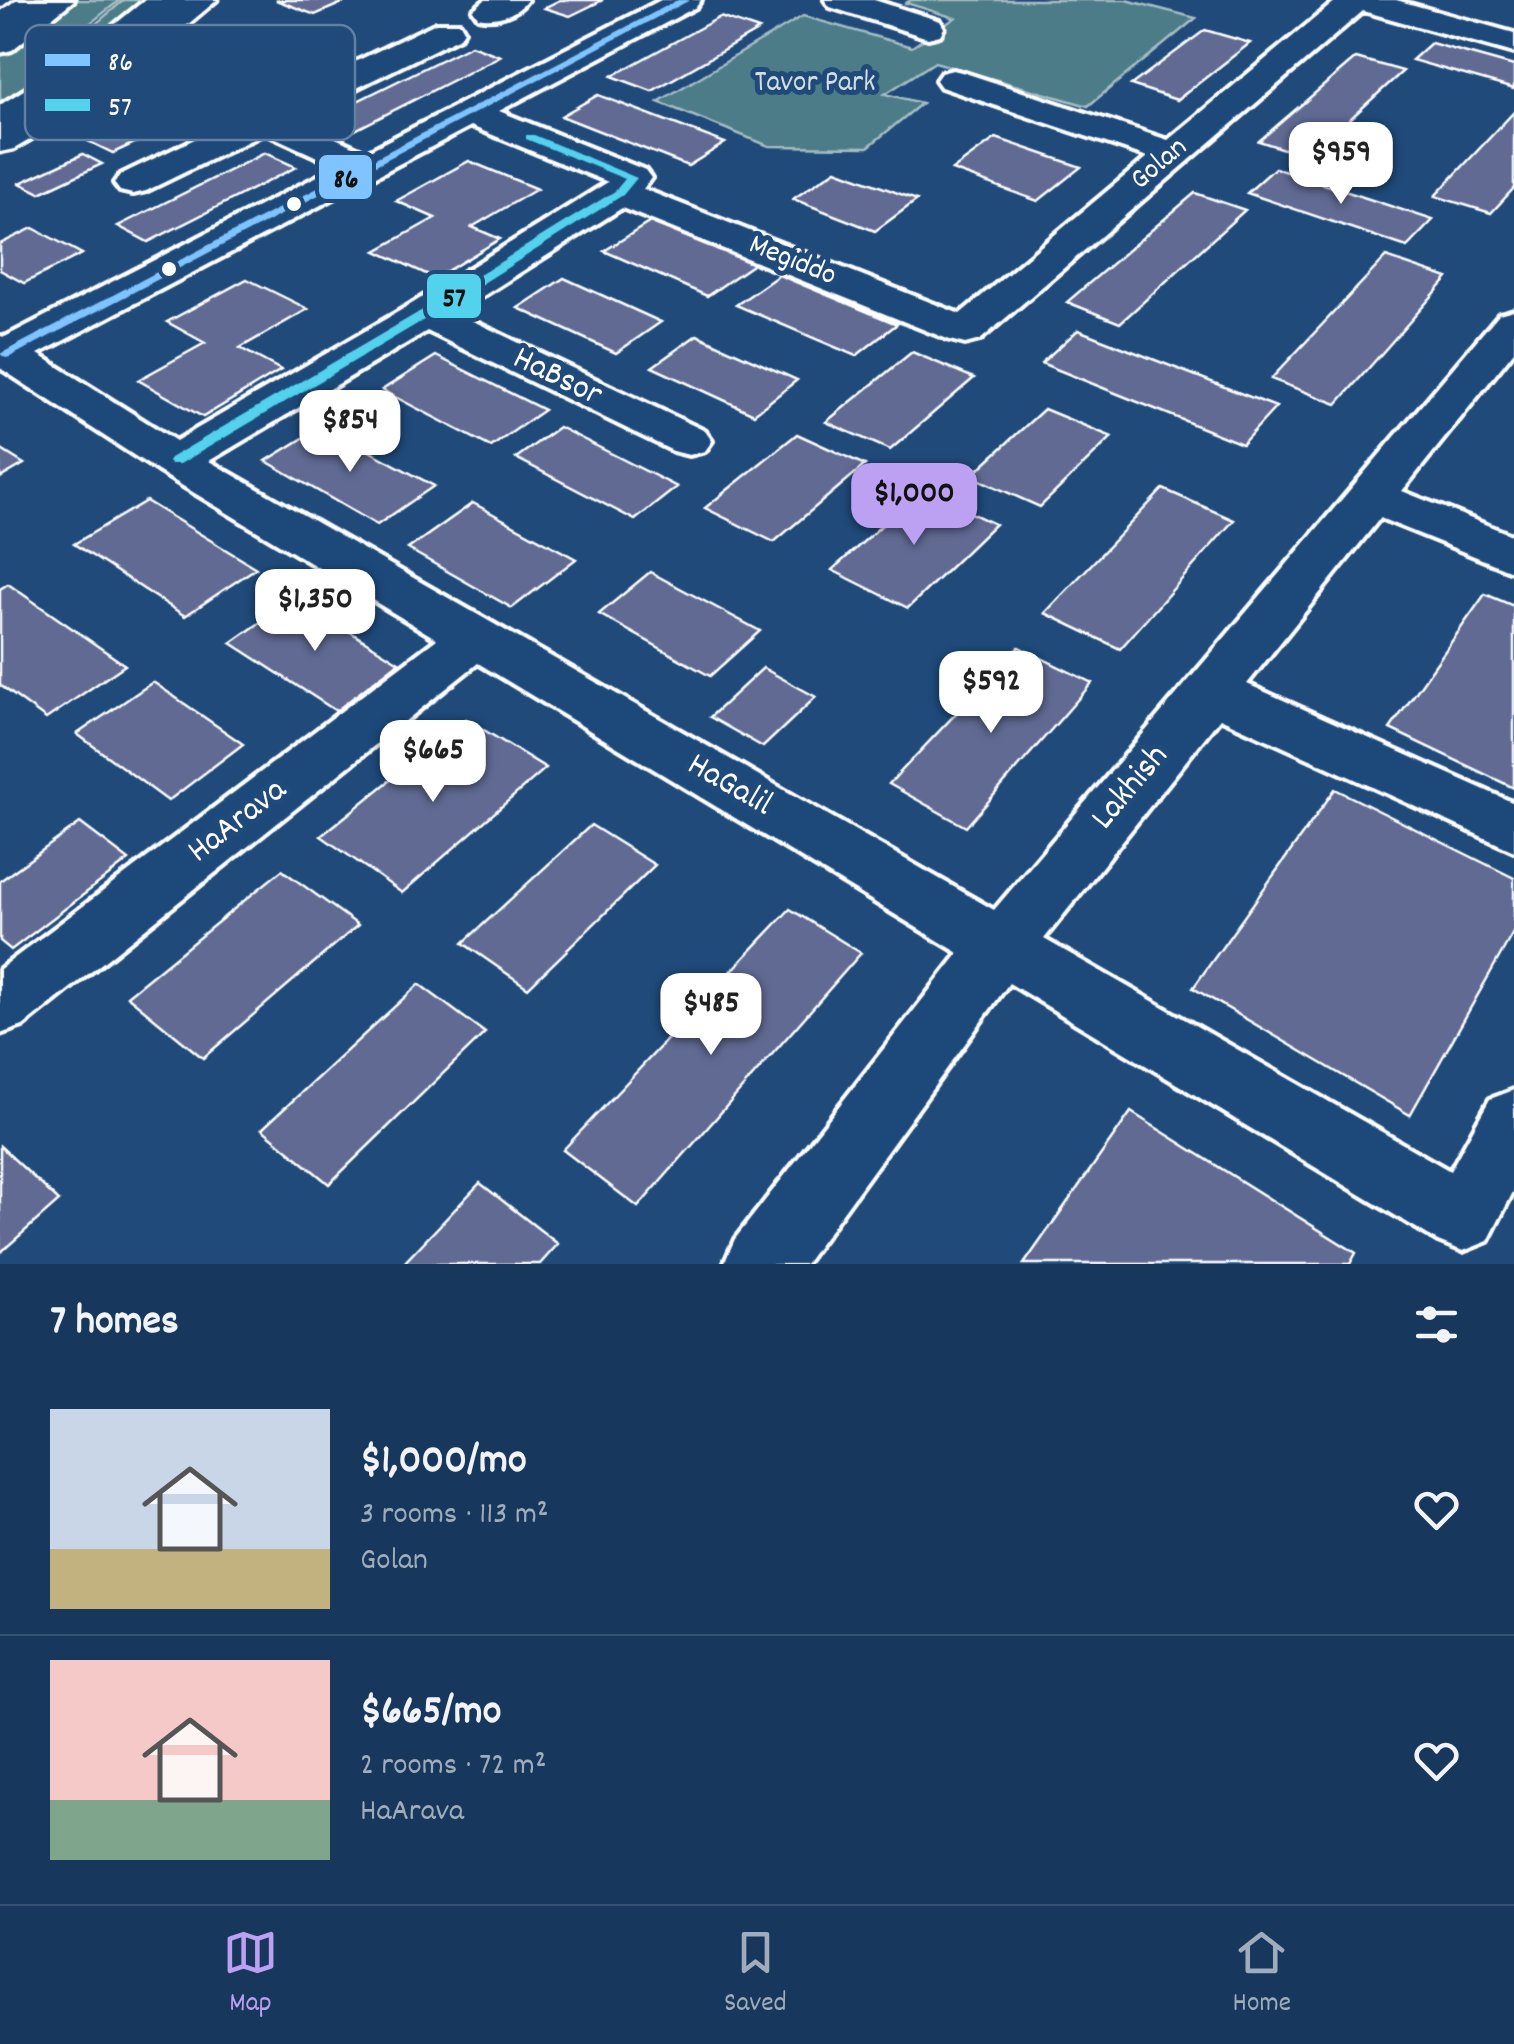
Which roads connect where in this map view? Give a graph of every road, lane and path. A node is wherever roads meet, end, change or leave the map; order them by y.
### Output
1 (37, 0) edge
2 (58, 0) edge
3 (165, 0) edge
4 (200, 0) edge
5 (685, 0) edge
6 (840, 0) edge
7 (1358, 0) edge
8 (134, 25) edge
9 (169, 25) edge
10 (0, 28) edge
11 (928, 28) dead end
12 (448, 30) dead end
13 (1506, 32) edge
14 (0, 42) edge
15 (355, 75) edge
16 (954, 80) dead end
17 (25, 105) edge
18 (469, 112) junction
19 (0, 121) edge
20 (25, 127) edge
21 (221, 140) edge
22 (310, 140) edge
23 (0, 142) edge
24 (1174, 154) junction
25 (366, 166) junction
26 (133, 183) dead end
27 (618, 192) junction
28 (425, 314) junction
29 (1514, 323) edge
30 (965, 330) joint
31 (3, 352) edge
32 (689, 441) dead end
33 (175, 461) junction
34 (1372, 497) junction
35 (1514, 554) edge
36 (476, 637) junction
37 (1212, 691) junction
38 (1514, 828) edge
39 (1001, 946) junction
40 (0, 1006) edge
41 (1514, 1122) edge
42 (761, 1264) edge

1 - 10 main road
2 - 14 street
3 - 8 street
4 - 9 main road
5 - 18 street
6 - 11 street
7 - 13 street
7 - 24 street, Golan
12 - 15 street
16 - 24 street
17 - 19 street
18 - 25 street
18 - 27 street
20 - 23 main road
21 - 26 street
22 - 25 street
24 - 30 street, Golan
25 - 31 street
27 - 28 street
27 - 30 street, Megiddo
28 - 32 street, HaBsor
28 - 33 street
29 - 34 street, Lakhish
31 - 33 street, HaGalil
33 - 36 street, HaGalil
34 - 35 street
34 - 37 street, Lakhish
36 - 39 street, HaGalil
36 - 40 street, HaArava
37 - 38 street
37 - 39 street, Lakhish
39 - 41 street, HaGalil
39 - 42 street, Lakhish

